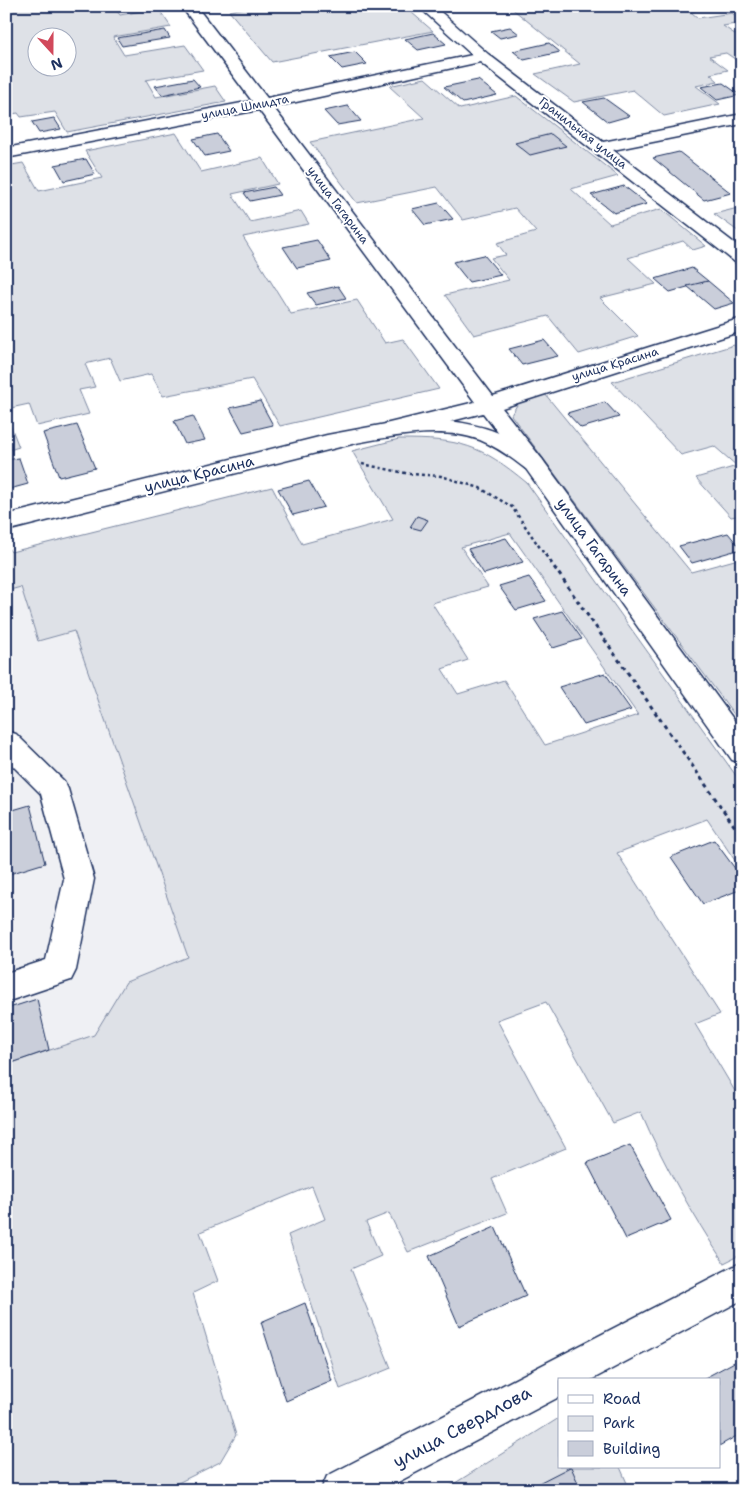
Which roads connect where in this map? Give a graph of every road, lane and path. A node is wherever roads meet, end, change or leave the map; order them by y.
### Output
1 (188, 6) edge
2 (426, 6) edge
3 (483, 57) junction
4 (263, 104) junction
5 (742, 119) edge
6 (602, 147) junction
7 (6, 153) edge
8 (742, 258) edge
9 (742, 324) edge
10 (488, 405) junction
11 (393, 429) junction
12 (307, 447) junction
13 (534, 464) junction
14 (6, 523) edge
15 (6, 742) edge
16 (742, 752) edge
17 (742, 838) edge
18 (6, 988) edge
19 (742, 1280) edge
20 (341, 1490) edge

1 - 4 street, улица Гагарина
2 - 3 street, Гранильная улица
3 - 4 street, улица Шмидта
3 - 6 street, Гранильная улица
4 - 7 street, улица Шмидта
4 - 10 street, улица Гагарина
5 - 6 street
6 - 8 street, Гранильная улица
9 - 10 street, улица Красина
10 - 11 street, улица Красина
10 - 13 street, улица Гагарина
11 - 12 street, улица Красина
11 - 13 street, улица Гагарина
12 - 14 street, улица Красина
12 - 17 path
13 - 16 street, улица Гагарина
15 - 18 street
19 - 20 street, улица Свердлова

